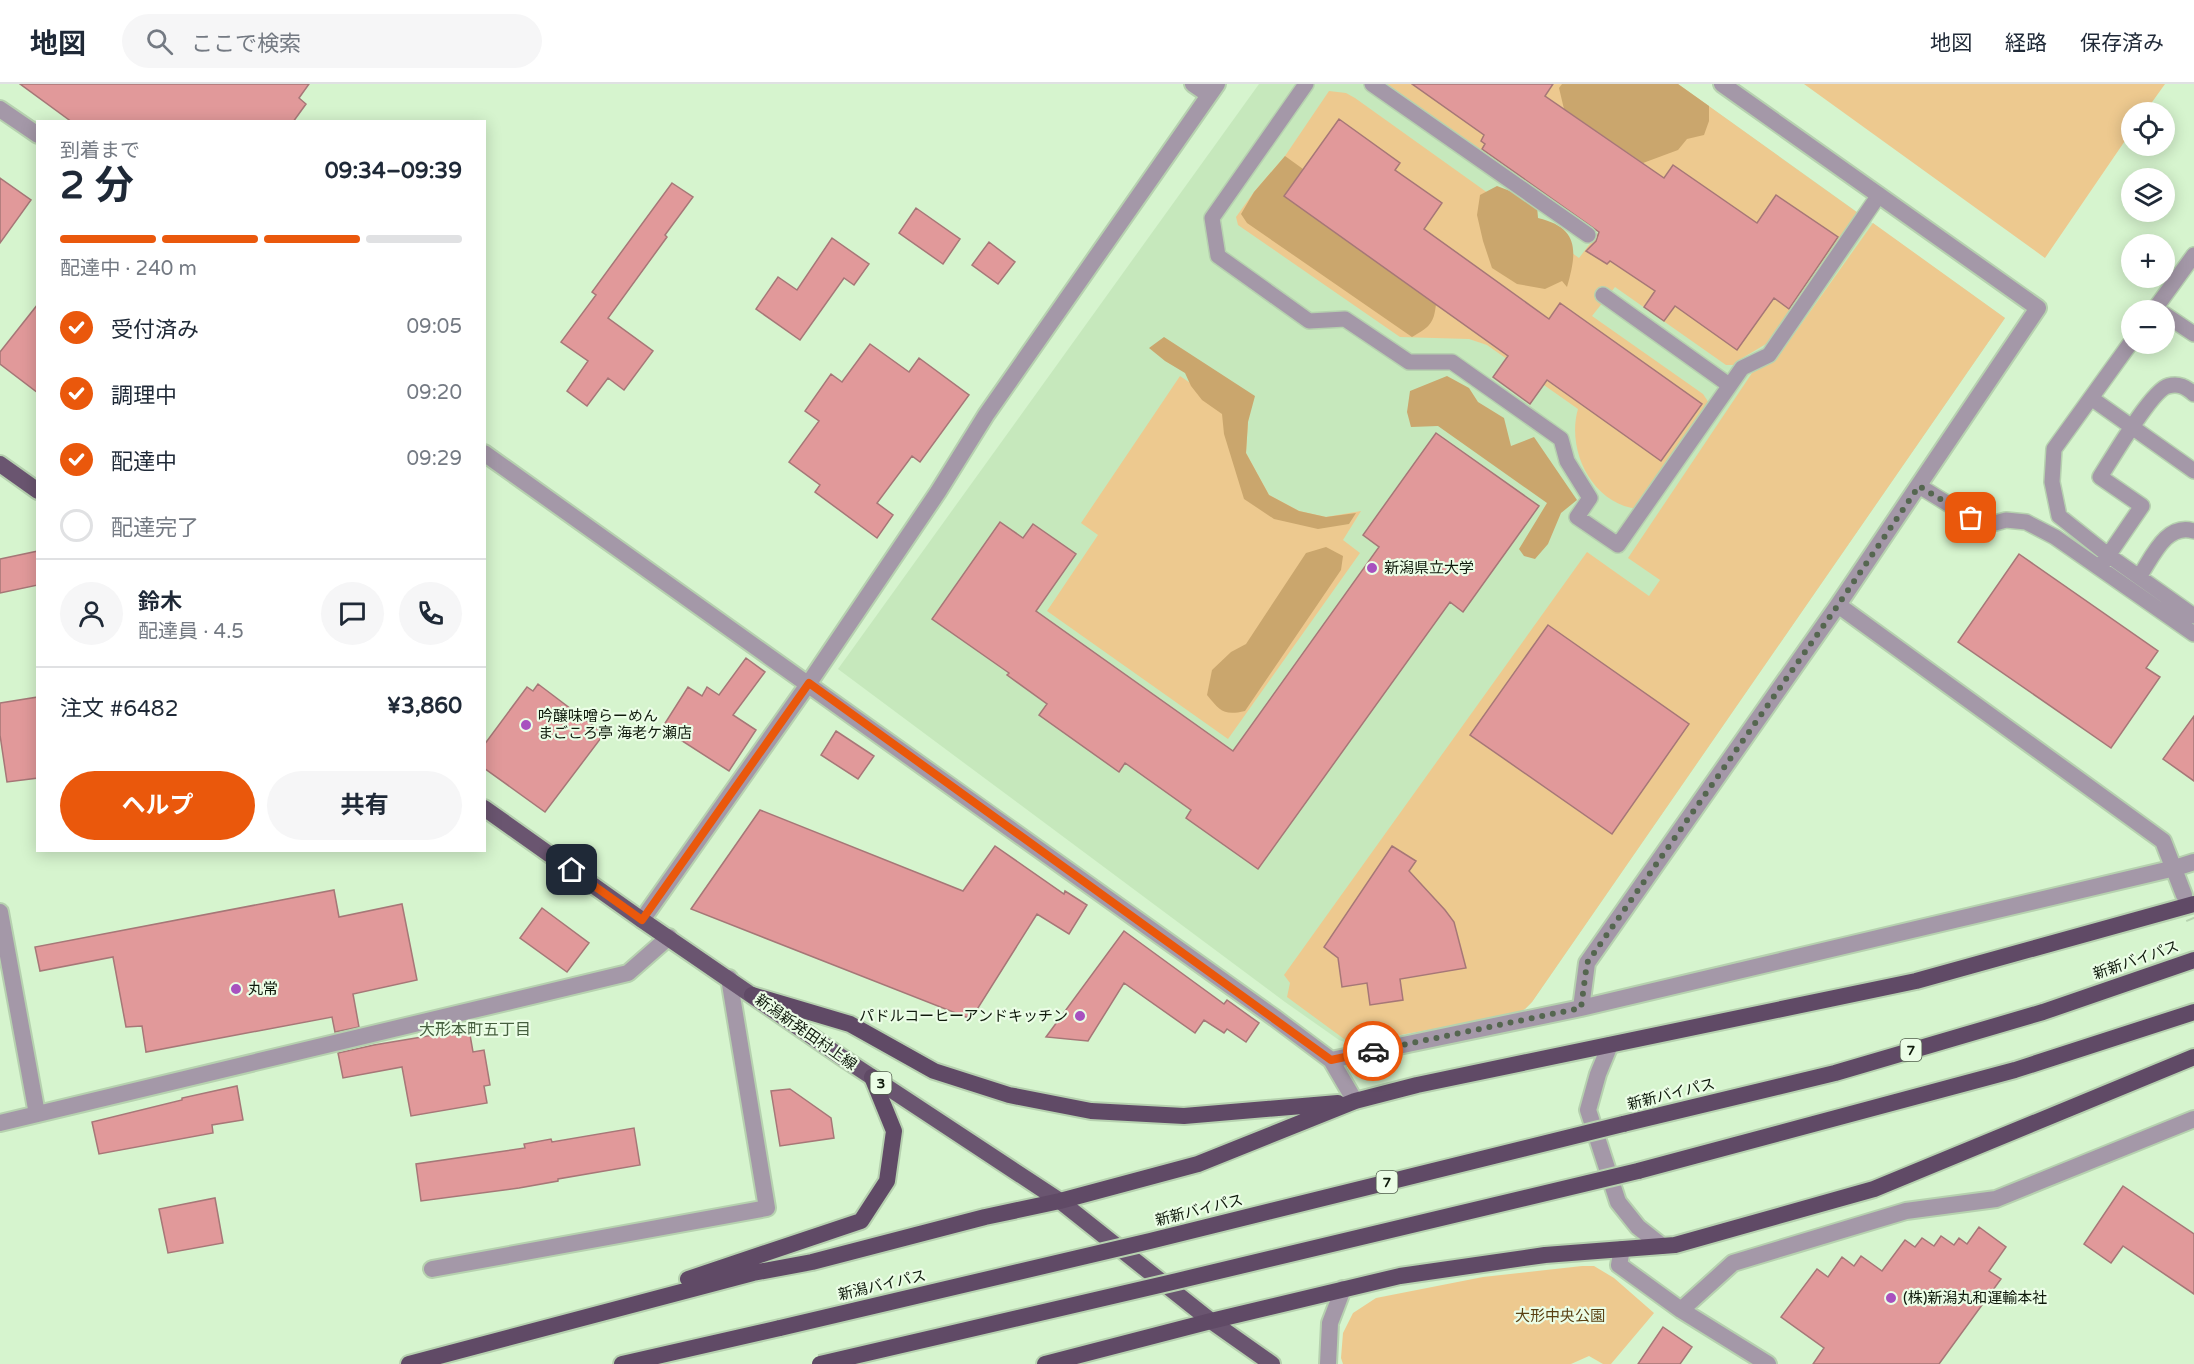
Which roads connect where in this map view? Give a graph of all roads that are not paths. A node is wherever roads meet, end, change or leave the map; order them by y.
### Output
1 (1193, 84) edge
2 (1306, 84) edge
3 (1372, 84) edge
4 (1722, 84) edge
5 (1213, 90) edge
6 (0, 109) edge
7 (36, 134) edge
8 (1879, 195) junction
9 (1588, 235) dead end
10 (2194, 255) edge
11 (1602, 295) dead end
12 (2165, 300) edge
13 (2175, 322) edge
14 (2194, 334) edge
15 (2123, 354) edge
16 (1729, 385) junction
17 (2194, 394) edge
18 (2091, 398) junction
19 (2132, 427) junction
20 (486, 454) edge
21 (0, 464) edge
22 (2194, 471) edge
23 (1919, 486) junction
24 (36, 490) edge
25 (2194, 531) edge
26 (2108, 555) junction
27 (2100, 568) junction
28 (2139, 577) junction
29 (1838, 605) junction
30 (2194, 616) edge
31 (2194, 634) edge
32 (809, 683) junction
33 (486, 809) edge
34 (2194, 862) edge
35 (2175, 868) junction
36 (2189, 899) edge
37 (642, 920) junction
38 (1, 921) edge
39 (669, 938) junction
40 (2194, 960) edge
41 (729, 978) junction
42 (752, 995) junction
43 (1581, 1008) junction
44 (2194, 1012) edge
45 (1610, 1046) junction
46 (2194, 1058) edge
47 (1331, 1060) junction
48 (872, 1077) junction
49 (1355, 1101) junction
50 (37, 1114) junction
51 (2194, 1119) edge
52 (0, 1123) edge
53 (1060, 1201) junction
54 (1150, 1241) joint
55 (1662, 1246) junction
56 (1622, 1249) junction
57 (432, 1269) dead end
58 (1343, 1289) junction
59 (1681, 1310) junction
60 (1211, 1321) junction
61 (525, 1332) junction
62 (409, 1364) edge
63 (622, 1364) edge
64 (820, 1364) edge
65 (1045, 1364) edge
66 (1272, 1364) edge
67 (1328, 1364) edge
68 (1768, 1364) edge

1 - 5 street
2 - 16 lane
3 - 9 lane
4 - 8 street
5 - 32 street
6 - 7 street
8 - 16 lane
8 - 23 street
10 - 12 lane
11 - 16 lane
13 - 14 lane
15 - 18 lane
17 - 19 lane
18 - 19 lane
18 - 26 lane
19 - 22 lane
19 - 26 lane
20 - 32 street
21 - 24 main road
23 - 27 lane
23 - 29 street
25 - 28 lane
26 - 27 lane
26 - 28 lane
27 - 31 lane
28 - 30 lane
29 - 35 street
29 - 43 street
32 - 37 street
32 - 47 street
33 - 37 main road, 新潟新発田村上線 / 3
34 - 35 street
35 - 36 street
35 - 43 street
36 - 45 highway
37 - 39 main road, 新潟新発田村上線 / 3
38 - 50 street
39 - 41 main road, 新潟新発田村上線 / 3
39 - 50 street
40 - 54 highway, 新新バイパス / 7, bridge
41 - 42 main road, 新潟新発田村上線 / 3
41 - 57 street
42 - 48 main road, 新潟新発田村上線 / 3
42 - 49 highway
43 - 47 street
44 - 64 highway, bridge
45 - 49 highway
45 - 55 street
46 - 55 highway
47 - 49 street
48 - 53 main road, 新潟新発田村上線 / 3
48 - 61 highway
49 - 53 highway
50 - 52 street
51 - 59 street
53 - 60 main road, 新潟新発田村上線 / 3
53 - 61 highway
54 - 63 highway, 新潟バイパス / 7, bridge
55 - 56 highway
56 - 58 highway
56 - 59 street
58 - 60 highway
58 - 67 street
59 - 68 street
60 - 65 highway
60 - 66 main road, 新潟新発田村上線 / 3
61 - 62 highway

